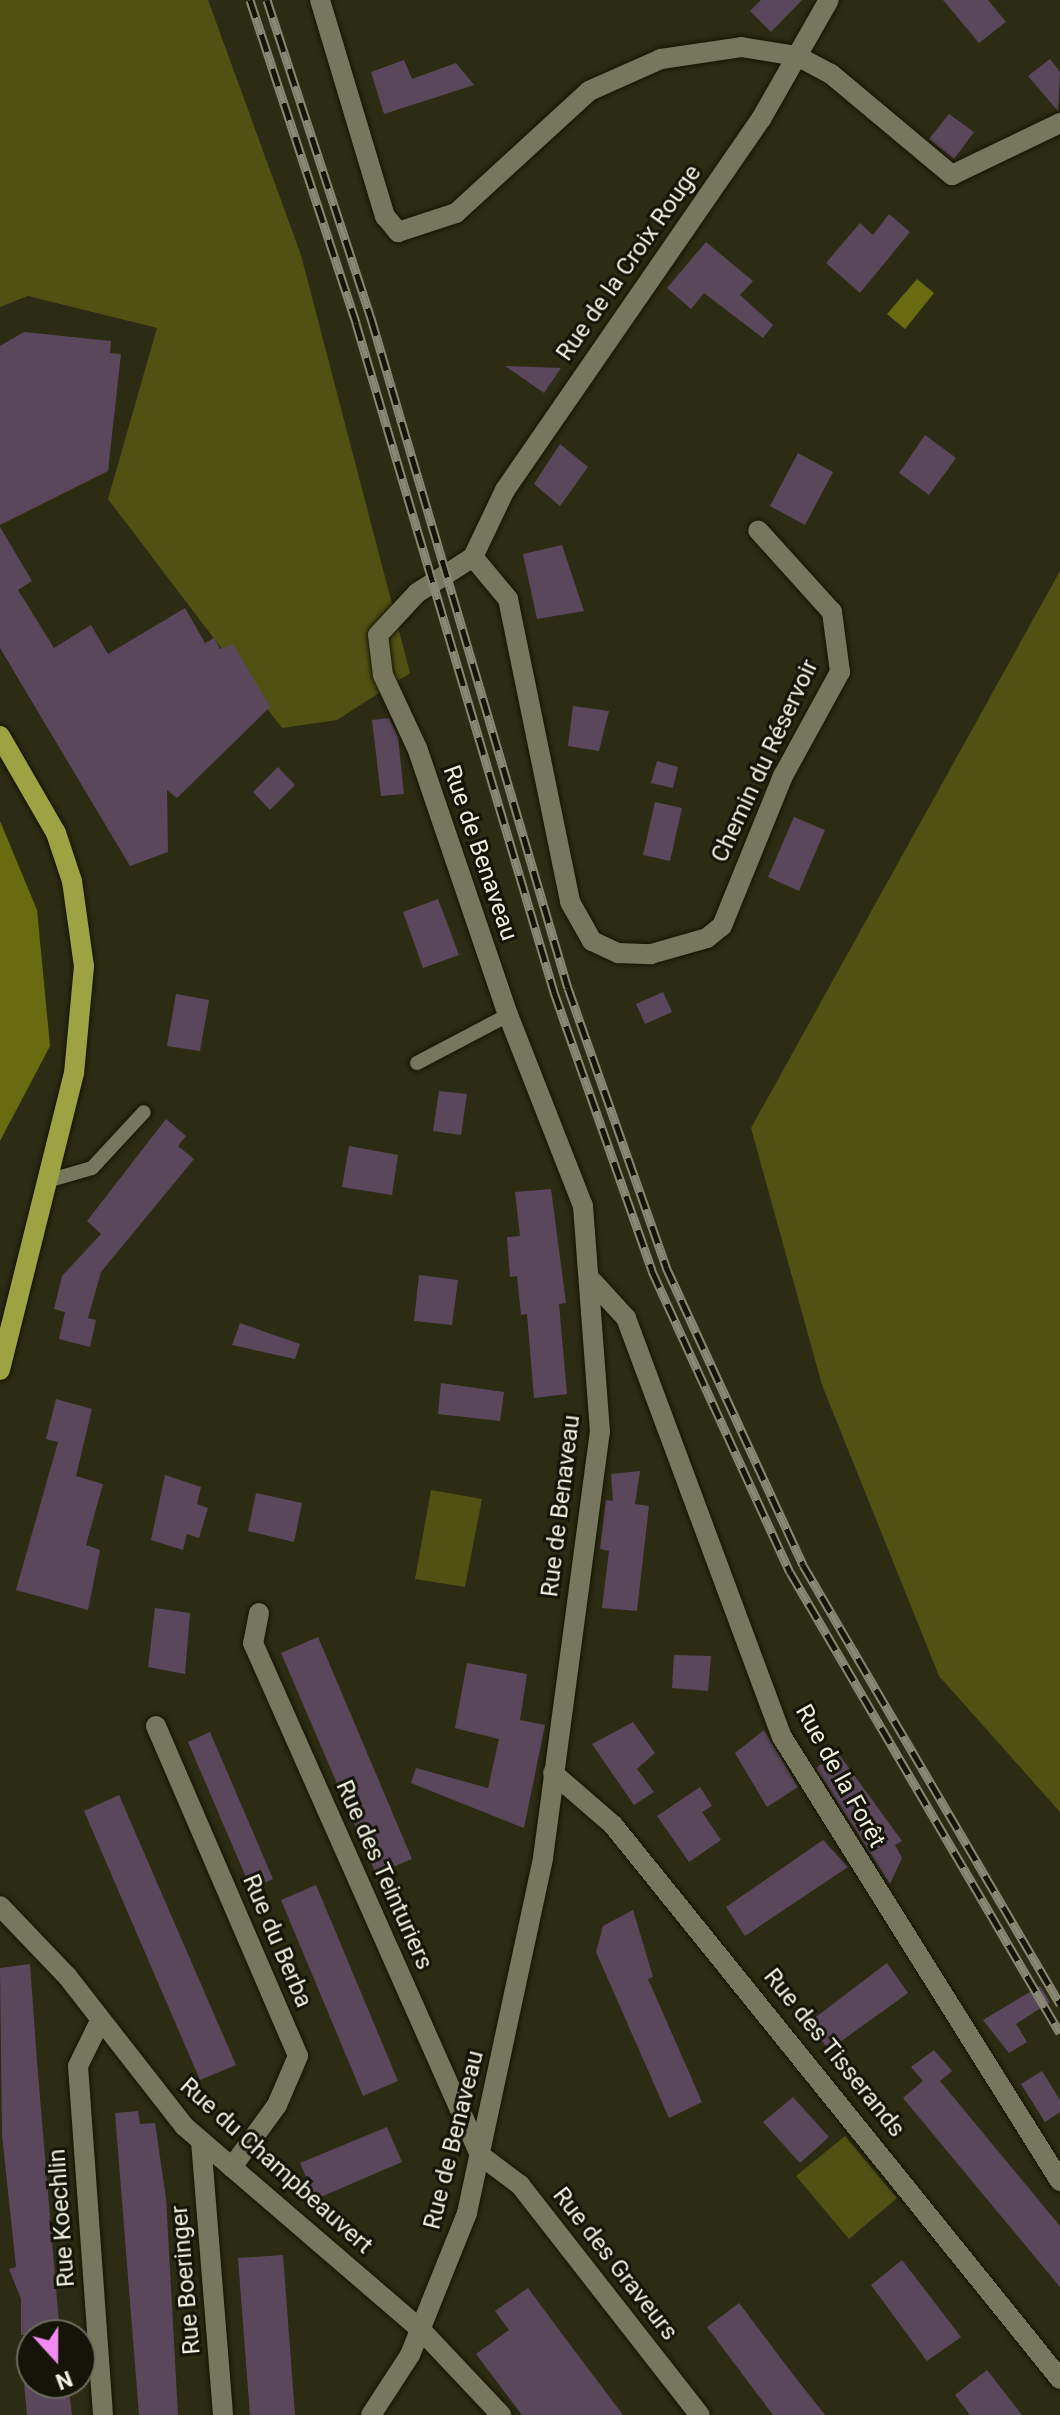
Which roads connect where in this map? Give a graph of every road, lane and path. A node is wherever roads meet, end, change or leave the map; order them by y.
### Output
1 (320, 0) edge
2 (829, 0) edge
3 (797, 56) junction
4 (1060, 123) edge
5 (758, 530) dead end
6 (473, 557) junction
7 (0, 736) edge
8 (508, 1015) junction
9 (417, 1063) dead end
10 (144, 1112) dead end
11 (47, 1181) junction
12 (593, 1282) junction
13 (0, 1370) edge
14 (259, 1613) dead end
15 (156, 1726) dead end
16 (553, 1773) junction
17 (0, 1906) edge
18 (100, 2021) junction
19 (201, 2141) junction
20 (480, 2155) junction
21 (232, 2167) junction
22 (1060, 2181) edge
23 (421, 2330) junction
24 (1060, 2379) edge
25 (103, 2415) edge
26 (223, 2415) edge
27 (371, 2415) edge
28 (501, 2415) edge
29 (700, 2415) edge

1 - 3 street
2 - 3 street, Rue de la Croix Rouge
3 - 4 street
3 - 6 street, Rue de la Croix Rouge
5 - 6 street, Chemin du Réservoir
6 - 8 street, Rue de Benaveau
7 - 11 main road
8 - 9 lane
8 - 12 street, Rue de Benaveau
10 - 11 lane
11 - 13 main road
12 - 16 street, Rue de Benaveau
12 - 22 street, Rue de la Forêt
14 - 20 street, Rue des Teinturiers
15 - 21 street, Rue du Berba
16 - 20 street, Rue de Benaveau
16 - 24 street, Rue des Tisserands
17 - 18 street, Rue du Champbeauvert
18 - 19 street, Rue du Champbeauvert
18 - 25 street, Rue Koechlin
19 - 21 street, Rue du Champbeauvert
19 - 26 street, Rue Boeringer
20 - 23 street, Rue de Benaveau
20 - 29 street, Rue des Graveurs
21 - 23 street, Rue du Champbeauvert
23 - 27 street, Rue de Benaveau
23 - 28 street, Rue du Champbeauvert

